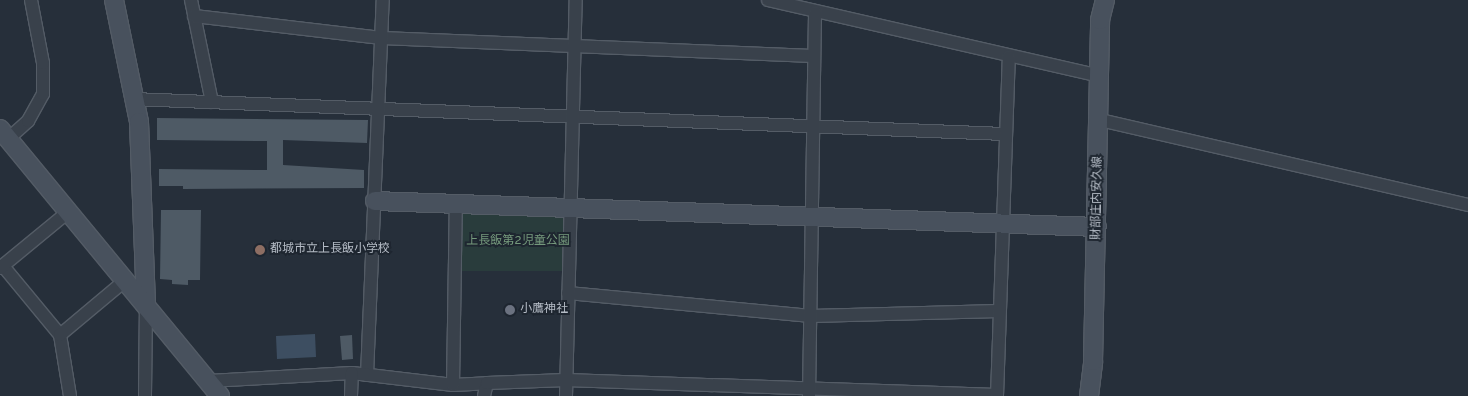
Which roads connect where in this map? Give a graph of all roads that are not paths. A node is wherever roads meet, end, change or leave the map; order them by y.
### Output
1 (31, 0) edge
2 (114, 0) edge
3 (191, 0) edge
4 (384, 0) edge
5 (576, 0) edge
6 (768, 0) edge
7 (1104, 0) edge
8 (815, 12) junction
9 (194, 16) junction
10 (382, 38) junction
11 (574, 47) junction
12 (813, 56) junction
13 (1009, 56) junction
14 (1101, 76) junction
15 (133, 99) junction
16 (212, 102) junction
17 (378, 110) junction
18 (572, 118) junction
19 (1100, 120) junction
20 (812, 127) junction
21 (4, 134) edge
22 (1005, 134) junction
23 (375, 201) junction
24 (456, 203) junction
25 (1468, 205) edge
26 (569, 208) junction
27 (68, 212) junction
28 (809, 217) junction
29 (1002, 224) junction
30 (1097, 227) junction
31 (1, 267) edge
32 (127, 279) junction
33 (568, 294) junction
34 (146, 303) junction
35 (1000, 311) junction
36 (811, 316) junction
37 (60, 335) junction
38 (352, 373) junction
39 (366, 375) junction
40 (566, 380) junction
41 (209, 381) junction
42 (452, 385) junction
43 (485, 390) edge
44 (809, 393) edge
45 (70, 396) edge
46 (145, 396) edge
47 (220, 396) edge
48 (350, 396) edge
49 (566, 396) edge
50 (997, 396) edge
51 (1089, 396) edge

1 - 21 street
2 - 15 street
3 - 9 street
4 - 10 street
5 - 11 street
6 - 8 street
7 - 14 street, 財部庄内安久線
8 - 12 street
8 - 13 street
9 - 10 street
9 - 16 street
10 - 11 street
10 - 17 street
11 - 12 street
11 - 18 street
12 - 20 street
13 - 14 street
13 - 22 street
14 - 19 street, 財部庄内安久線
15 - 16 street
15 - 34 street
16 - 17 street
17 - 18 street
17 - 23 street
18 - 20 street
18 - 26 street
19 - 25 street
19 - 30 street, 財部庄内安久線
20 - 22 street
20 - 28 street
21 - 27 street
22 - 29 street
23 - 24 street
23 - 39 street
24 - 26 street
24 - 42 street
26 - 28 street
26 - 33 street
27 - 31 street
27 - 32 street
28 - 29 street
28 - 36 street
29 - 30 street
29 - 35 street
30 - 51 street, 財部庄内安久線
31 - 37 street
32 - 34 street
32 - 37 street
33 - 36 street
33 - 40 street
34 - 41 street
34 - 46 street
35 - 36 street
35 - 50 street
36 - 44 street
37 - 45 street
38 - 39 street
38 - 41 street
38 - 48 street
39 - 42 street
40 - 43 street
40 - 44 street
40 - 49 street
41 - 47 street
42 - 43 street
44 - 50 street

